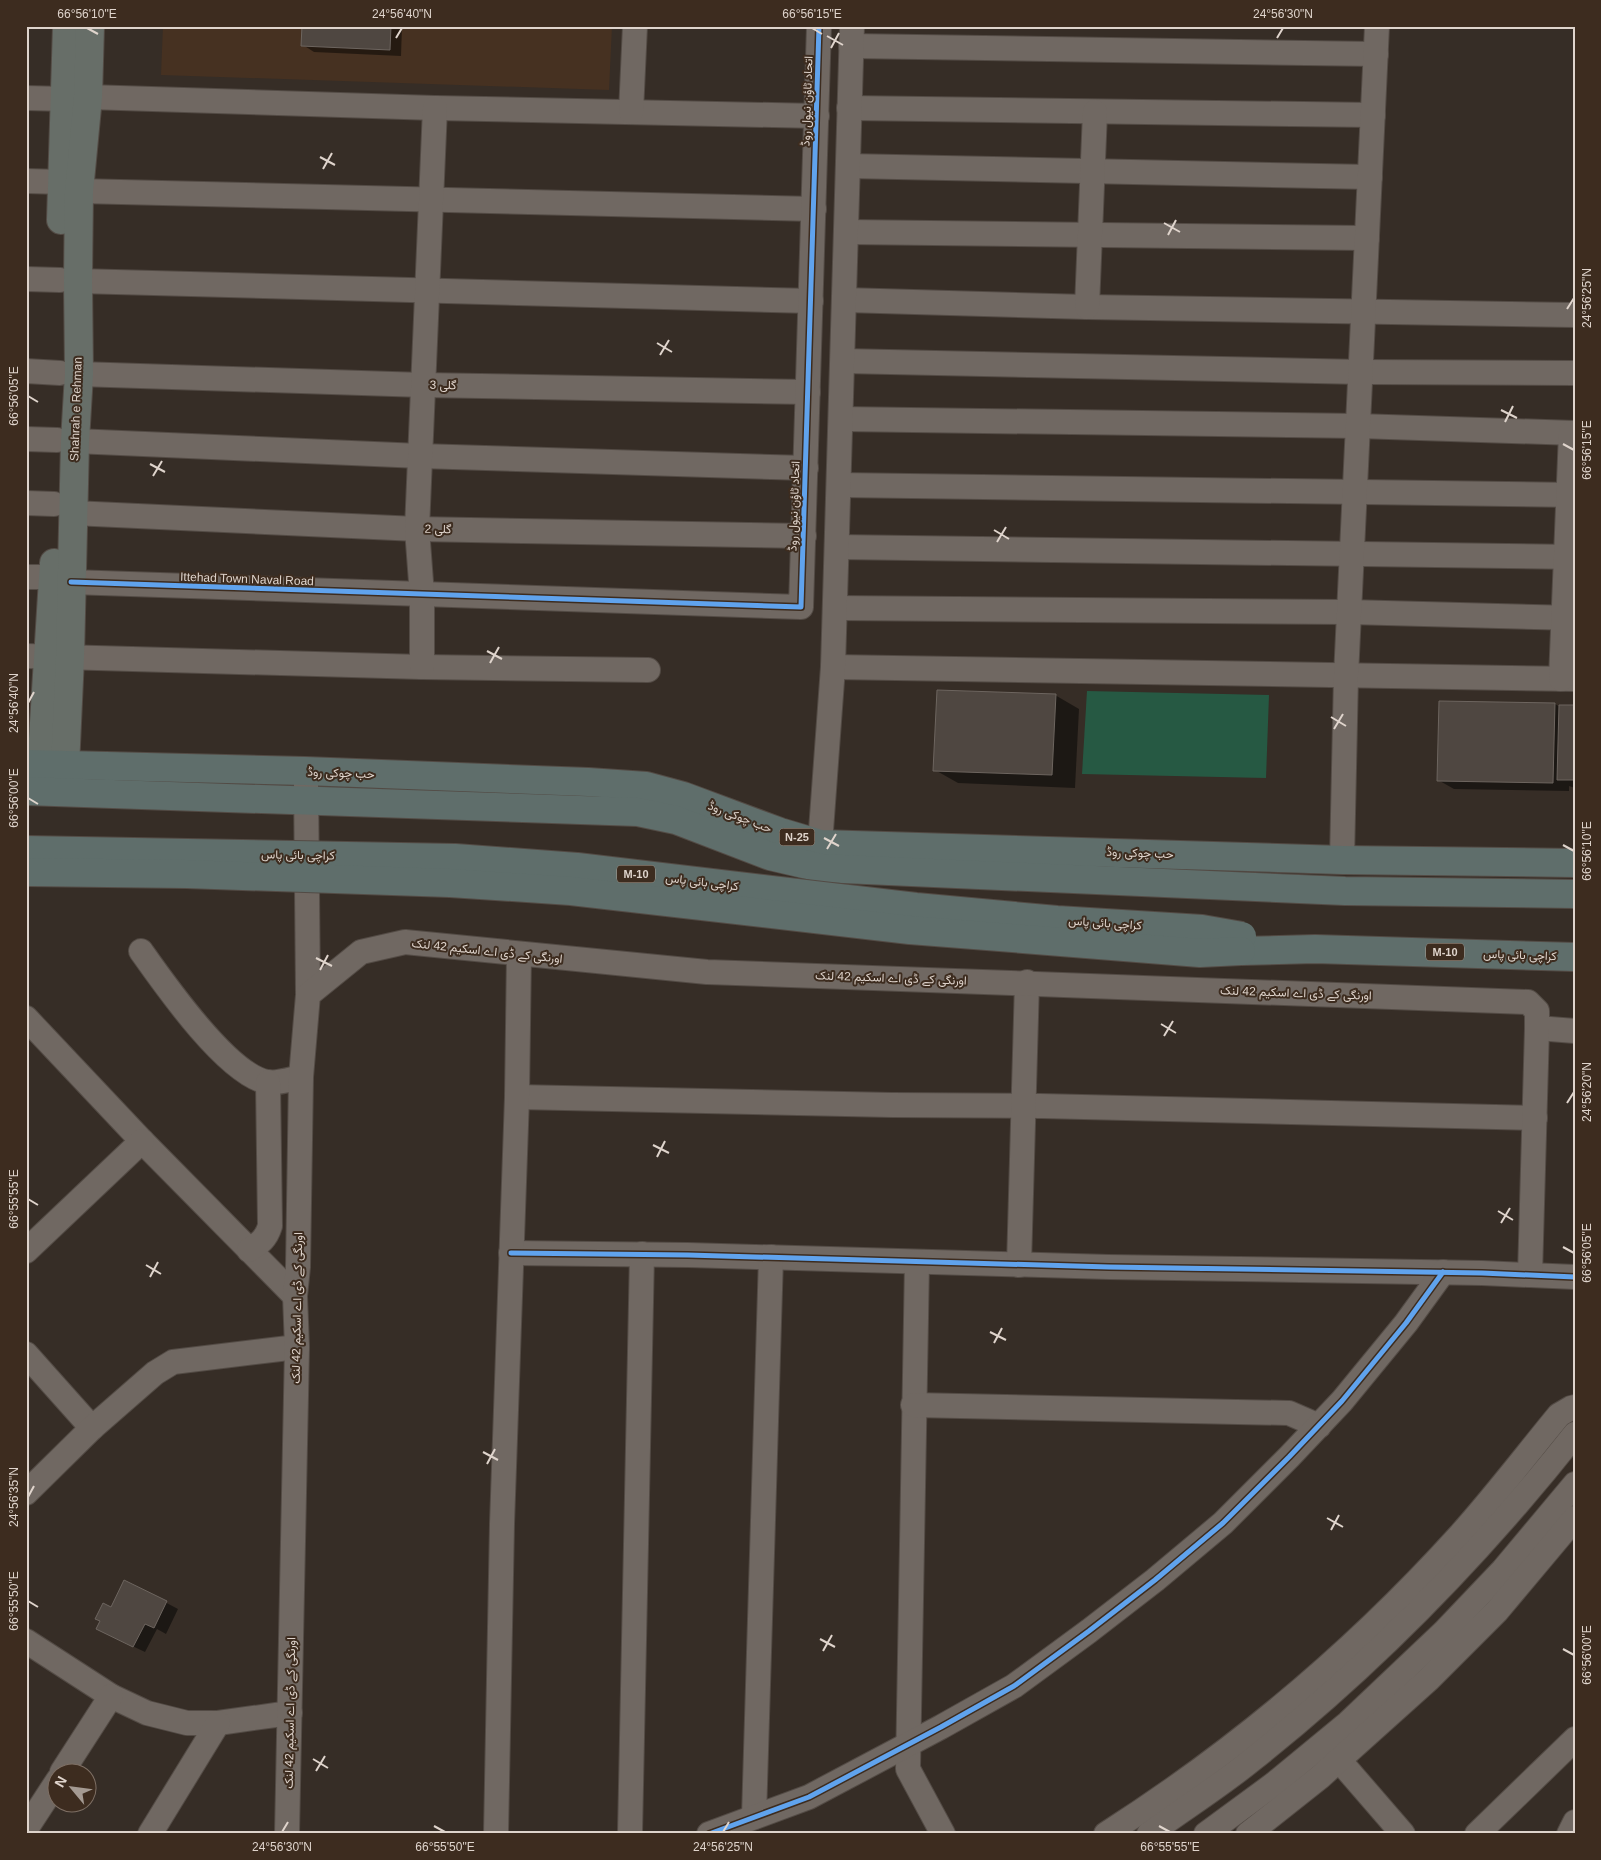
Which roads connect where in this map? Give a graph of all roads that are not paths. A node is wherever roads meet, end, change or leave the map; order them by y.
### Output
1 (68, 26) edge
2 (90, 26) edge
3 (636, 26) edge
4 (819, 26) edge
5 (1377, 26) edge
6 (851, 36) edge
7 (1376, 54) junction
8 (26, 98) edge
9 (76, 98) junction
10 (435, 108) junction
11 (849, 108) junction
12 (631, 112) junction
13 (1095, 112) junction
14 (1373, 115) junction
15 (816, 116) junction
16 (848, 166) junction
17 (1092, 171) junction
18 (1370, 177) junction
19 (26, 181) edge
20 (70, 186) junction
21 (431, 201) junction
22 (814, 209) junction
23 (846, 232) junction
24 (1090, 234) junction
25 (1367, 238) junction
26 (26, 279) edge
27 (69, 280) junction
28 (427, 290) junction
29 (845, 300) junction
30 (811, 302) junction
31 (1087, 307) junction
32 (1364, 312) junction
33 (1575, 315) edge
34 (843, 361) junction
35 (26, 371) edge
36 (1361, 372) junction
37 (69, 373) junction
38 (1575, 374) edge
39 (423, 385) junction
40 (808, 392) junction
41 (842, 419) junction
42 (1358, 426) junction
43 (1573, 433) edge
44 (26, 439) edge
45 (66, 441) junction
46 (420, 456) junction
47 (806, 468) junction
48 (839, 485) junction
49 (1355, 490) junction
50 (1571, 495) edge
51 (26, 503) edge
52 (63, 509) junction
53 (416, 529) junction
54 (804, 536) junction
55 (837, 547) junction
56 (1352, 554) junction
57 (1570, 557) edge
58 (26, 577) edge
59 (62, 580) junction
60 (422, 595) junction
61 (835, 608) junction
62 (1349, 612) junction
63 (1569, 618) edge
64 (48, 656) edge
65 (422, 667) junction
66 (833, 667) junction
67 (648, 670) dead end
68 (1346, 676) junction
69 (1568, 679) edge
70 (305, 772) junction
71 (44, 778) edge
72 (306, 801) junction
73 (26, 850) edge
74 (820, 856) junction
75 (1342, 860) junction
76 (1575, 863) edge
77 (26, 872) edge
78 (1575, 894) edge
79 (1242, 944) junction
80 (141, 951) dead end
81 (519, 954) junction
82 (1575, 957) edge
83 (1027, 982) junction
84 (308, 995) junction
85 (27, 1021) edge
86 (1538, 1028) junction
87 (1575, 1031) edge
88 (301, 1077) junction
89 (268, 1082) junction
90 (517, 1097) junction
91 (1023, 1106) junction
92 (1535, 1118) junction
93 (142, 1141) junction
94 (249, 1250) junction
95 (26, 1251) edge
96 (512, 1253) junction
97 (642, 1254) junction
98 (771, 1257) junction
99 (916, 1262) junction
100 (1019, 1265) junction
101 (1443, 1272) junction
102 (1530, 1275) junction
103 (1575, 1277) edge
104 (295, 1296) junction
105 (296, 1347) junction
106 (26, 1354) edge
107 (914, 1405) junction
108 (1575, 1407) edge
109 (1319, 1426) junction
110 (92, 1428) junction
111 (1575, 1434) edge
112 (1575, 1484) edge
113 (26, 1493) edge
114 (1575, 1518) edge
115 (26, 1641) edge
116 (111, 1696) junction
117 (290, 1713) junction
118 (218, 1723) junction
119 (1575, 1739) edge
120 (908, 1744) junction
121 (1339, 1760) junction
122 (68, 1762) edge
123 (48, 1796) edge
124 (754, 1817) junction
125 (1575, 1822) edge
126 (26, 1830) edge
127 (150, 1834) edge
128 (287, 1834) edge
129 (496, 1834) edge
130 (630, 1834) edge
131 (709, 1834) edge
132 (943, 1834) edge
133 (1106, 1834) edge
134 (1148, 1834) edge
135 (1206, 1834) edge
136 (1248, 1834) edge
137 (1403, 1834) edge
138 (1477, 1834) edge
139 (1569, 1834) edge

1 - 9 main road, Shahrah e Rehman
2 - 9 main road, Shahrah e Rehman
3 - 12 street
4 - 15 street, اتحاد ٹاؤن نیول روڈ
5 - 7 street
6 - 7 street
6 - 11 street
7 - 14 street
8 - 9 street
9 - 10 street
9 - 20 main road, Shahrah e Rehman
10 - 12 street
10 - 21 street
11 - 13 street
11 - 16 street
12 - 15 street
13 - 14 street
13 - 17 street
14 - 18 street
15 - 22 street, اتحاد ٹاؤن نیول روڈ
16 - 17 street
16 - 23 street
17 - 18 street
17 - 24 street
18 - 25 street
19 - 20 street
20 - 21 street
20 - 27 main road, Shahrah e Rehman
21 - 22 street
21 - 28 street
22 - 30 street, اتحاد ٹاؤن نیول روڈ
23 - 24 street
23 - 29 street
24 - 25 street
24 - 31 street
25 - 32 street
26 - 27 street
27 - 28 street
27 - 37 main road, Shahrah e Rehman
28 - 30 street
28 - 39 street
29 - 31 street
29 - 34 street
30 - 40 street, اتحاد ٹاؤن نیول روڈ
31 - 32 street
32 - 33 street
32 - 36 street
34 - 36 street
34 - 41 street
35 - 37 street, گلی 3
36 - 38 street
36 - 42 street
37 - 39 street, گلی 3
37 - 45 main road, Shahrah e Rehman
39 - 40 street, گلی 3
39 - 46 street
40 - 47 street, اتحاد ٹاؤن نیول روڈ
41 - 42 street
41 - 48 street
42 - 43 street
42 - 49 street
43 - 50 street
44 - 45 street
45 - 46 street
45 - 52 main road, Shahrah e Rehman
46 - 47 street
46 - 53 street
47 - 54 street, اتحاد ٹاؤن نیول روڈ
48 - 49 street
48 - 55 street
49 - 50 street
49 - 56 street
50 - 57 street
51 - 52 street, گلی 2
52 - 53 street, گلی 2
52 - 59 main road, Shahrah e Rehman
53 - 54 street, گلی 2
53 - 60 street
54 - 60 street, اتحاد ٹاؤن نیول روڈ
55 - 56 street
55 - 61 street
56 - 57 street
56 - 62 street
57 - 63 street
58 - 59 street, Ittehad Town Naval Road
59 - 60 street, Ittehad Town Naval Road
59 - 64 main road, Shahrah e Rehman
60 - 65 street
61 - 62 street
61 - 66 street
62 - 63 street
62 - 68 street
63 - 69 street
64 - 65 street
64 - 71 main road, Shahrah e Rehman
65 - 67 street
66 - 68 street
66 - 74 street
68 - 69 street
68 - 75 street
70 - 71 highway, حب چوکی روڈ / N-25
70 - 72 street
70 - 74 highway, حب چوکی روڈ / N-25
71 - 72 highway
72 - 74 highway
72 - 84 street
73 - 79 highway, کراچی بائی پاس / M-10, bridge
74 - 75 highway, حب چوکی روڈ / N-25
74 - 78 highway
75 - 76 highway, حب چوکی روڈ / N-25
77 - 79 highway, کراچی بائی پاس / M-10, bridge
79 - 82 highway, کراچی بائی پاس / M-10
80 - 89 street
81 - 83 street, اورنگی کے ڈی اے اسکیم 42 لنک
81 - 84 street, اورنگی کے ڈی اے اسکیم 42 لنک
81 - 90 street
83 - 86 street, اورنگی کے ڈی اے اسکیم 42 لنک
83 - 91 street
84 - 88 street, اورنگی کے ڈی اے اسکیم 42 لنک
85 - 93 street
86 - 87 street
86 - 92 street
88 - 89 street
88 - 104 street, اورنگی کے ڈی اے اسکیم 42 لنک
89 - 94 street
90 - 91 street
90 - 96 street
91 - 92 street
91 - 100 street
92 - 102 street
93 - 94 street
93 - 95 street
94 - 104 street
96 - 97 street
96 - 129 street
97 - 98 street
97 - 130 street
98 - 99 street
98 - 124 street
99 - 100 street
99 - 107 street
100 - 101 street
101 - 102 street
101 - 109 street
102 - 103 street
104 - 105 street, اورنگی کے ڈی اے اسکیم 42 لنک
105 - 110 street
105 - 117 street, اورنگی کے ڈی اے اسکیم 42 لنک
106 - 110 street
107 - 109 street
107 - 120 street
108 - 133 street
109 - 120 street
110 - 113 street
111 - 134 street
112 - 135 street
114 - 121 street
115 - 116 street
116 - 118 street
116 - 122 street
117 - 118 street
117 - 128 street, اورنگی کے ڈی اے اسکیم 42 لنک
118 - 127 street
119 - 138 street
120 - 124 street
120 - 132 street
121 - 136 street
121 - 137 street
123 - 126 street
124 - 131 street
125 - 139 street

